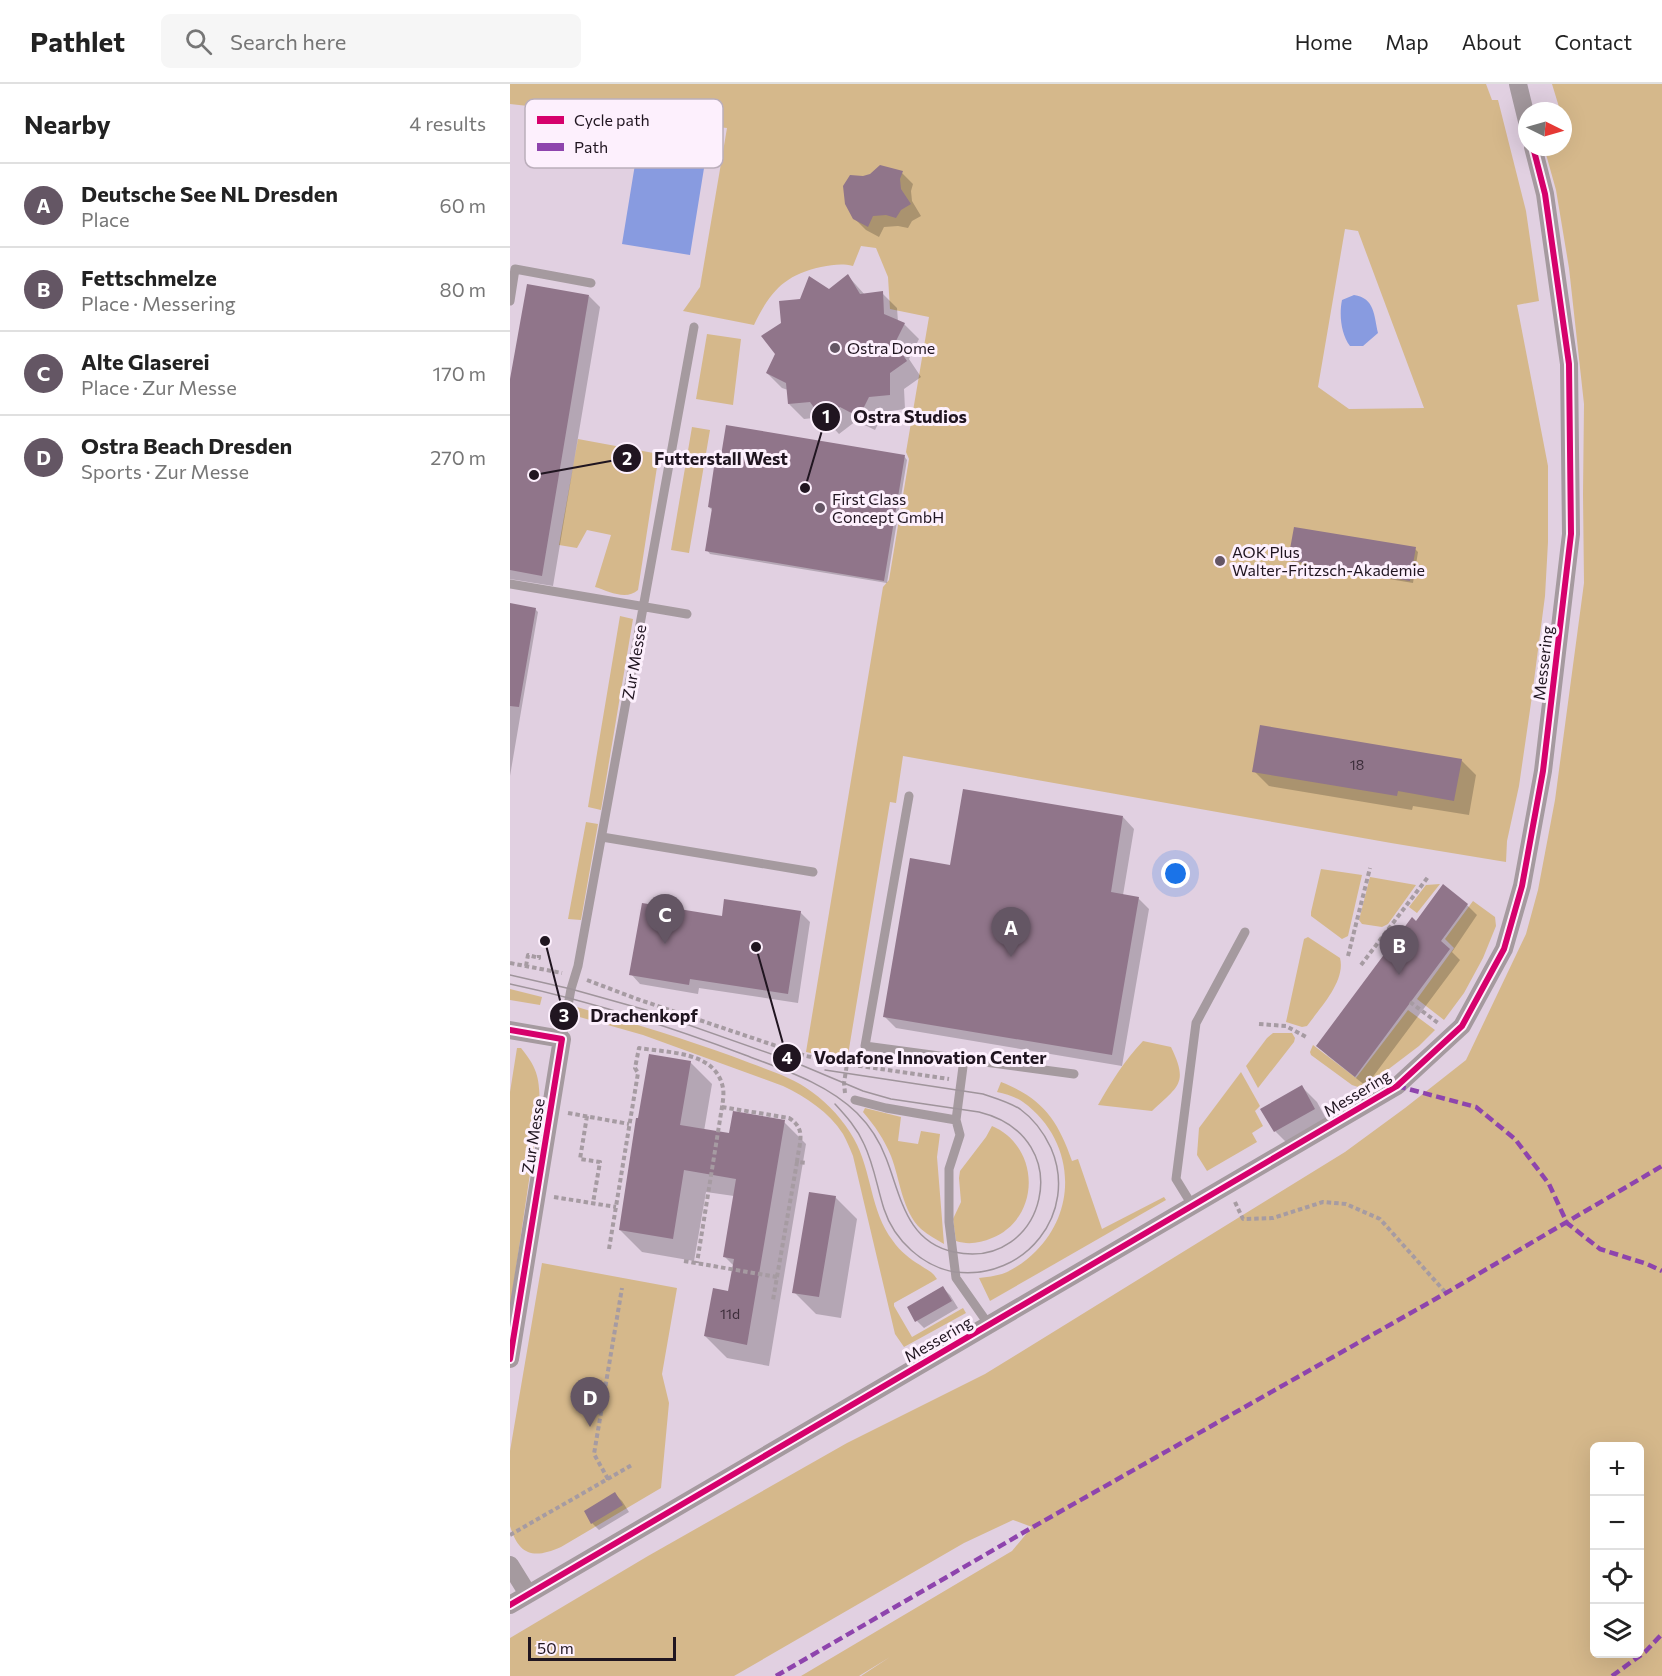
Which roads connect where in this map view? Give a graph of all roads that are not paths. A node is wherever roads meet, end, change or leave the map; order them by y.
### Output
1 (1518, 84) edge
2 (1522, 102) edge
3 (1535, 156) edge
4 (591, 283) dead end
5 (510, 301) edge
6 (694, 327) dead end
7 (510, 584) edge
8 (644, 607) junction
9 (687, 614) dead end
10 (909, 796) dead end
11 (602, 837) junction
12 (813, 872) dead end
13 (1245, 932) dead end
14 (510, 1030) edge
15 (562, 1039) junction
16 (964, 1059) junction
17 (1074, 1074) dead end
18 (855, 1100) road end
19 (956, 1120) junction
20 (1192, 1205) junction
21 (989, 1325) junction
22 (510, 1359) edge
23 (510, 1565) edge
24 (528, 1594) junction
25 (510, 1605) edge

1 - 2 street
3 - 20 street, Messering
4 - 5 lane
6 - 8 lane, Zur Messe
7 - 8 lane
8 - 9 lane, Zur Messe
8 - 11 lane, Zur Messe
10 - 16 lane
11 - 12 lane
11 - 15 lane, Zur Messe
13 - 20 lane
14 - 15 street
15 - 22 street, Zur Messe
16 - 17 lane
16 - 19 lane
18 - 19 lane
19 - 21 lane
20 - 21 street, Messering
21 - 24 street, Messering
23 - 24 street
24 - 25 street, Messering

